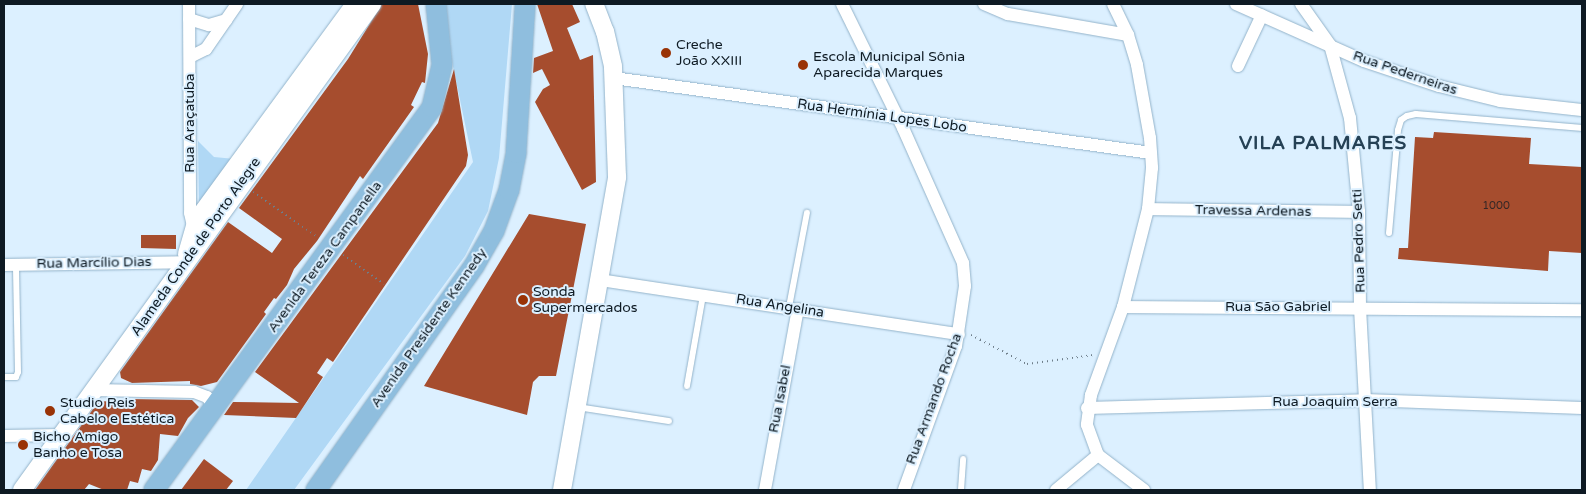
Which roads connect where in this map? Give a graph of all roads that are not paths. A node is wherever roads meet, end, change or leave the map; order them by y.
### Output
1 (189, 4) edge
2 (237, 4) edge
3 (355, 4) edge
4 (372, 4) edge
5 (436, 4) edge
6 (525, 4) edge
7 (594, 4) edge
8 (842, 4) edge
9 (984, 4) edge
10 (1113, 4) edge
11 (1236, 4) edge
12 (1301, 4) edge
13 (1262, 15) junction
14 (189, 19) junction
15 (226, 20) junction
16 (1128, 35) junction
17 (1330, 45) junction
18 (190, 57) junction
19 (1238, 66) dead end
20 (614, 78) junction
21 (1582, 110) edge
22 (897, 118) junction
23 (1582, 128) edge
24 (1151, 153) junction
25 (1148, 209) junction
26 (1359, 212) junction
27 (807, 213) dead end
28 (1389, 233) dead end
29 (196, 234) junction
30 (185, 262) junction
31 (10, 265) edge
32 (600, 280) junction
33 (703, 294) junction
34 (1123, 307) junction
35 (794, 308) junction
36 (1360, 308) junction
37 (1582, 310) edge
38 (960, 331) junction
39 (4, 377) edge
40 (687, 386) dead end
41 (94, 390) junction
42 (1365, 400) junction
43 (215, 407) junction
44 (576, 407) junction
45 (1088, 408) junction
46 (1582, 408) edge
47 (669, 422) dead end
48 (60, 435) junction
49 (4, 436) edge
50 (1098, 455) junction
51 (963, 459) dead end
52 (22, 490) edge
53 (154, 490) edge
54 (316, 490) edge
55 (562, 490) edge
56 (765, 490) edge
57 (904, 490) edge
58 (961, 490) edge
59 (1056, 490) edge
60 (1144, 490) edge
61 (1370, 490) edge

1 - 14 street, Rua Araçatuba
2 - 15 street
3 - 29 main road
4 - 29 main road, Alameda Conde de Porto Alegre
5 - 43 main road, Avenida Tereza Campanella
6 - 54 main road, Avenida Presidente Kennedy
7 - 20 main road
8 - 22 street, Rua Armando Rocha
9 - 16 street
10 - 16 street
11 - 13 street, Rua Pederneiras
12 - 17 street, Rua Pedro Setti
13 - 17 street, Rua Pederneiras
13 - 19 street
14 - 15 street
14 - 18 street, Rua Araçatuba
15 - 18 street
16 - 24 street
17 - 21 street, Rua Pederneiras
17 - 26 street, Rua Pedro Setti
18 - 29 street, Rua Araçatuba
20 - 22 street, Rua Hermínia Lopes Lobo
20 - 32 main road
22 - 24 street, Rua Hermínia Lopes Lobo
22 - 38 street, Rua Armando Rocha
23 - 28 lane
24 - 25 street
25 - 26 street, Travessa Ardenas
25 - 34 street
26 - 36 street, Rua Pedro Setti
27 - 35 lane
29 - 30 main road
30 - 31 street, Rua Marcílio Dias
30 - 41 main road, Alameda Conde de Porto Alegre
31 - 39 lane
32 - 33 street, Rua Angelina
32 - 44 main road
33 - 35 street, Rua Angelina
33 - 40 lane
34 - 36 street, Rua São Gabriel
34 - 45 street
35 - 38 street, Rua Angelina
35 - 56 street, Rua Isabel
36 - 37 street, Rua São Gabriel
36 - 42 street, Rua Pedro Setti
38 - 57 street, Rua Armando Rocha
41 - 43 street
41 - 48 main road, Alameda Conde de Porto Alegre
42 - 45 street, Rua Joaquim Serra
42 - 46 street, Rua Joaquim Serra
42 - 61 street, Rua Pedro Setti
43 - 53 main road, Avenida Tereza Campanella
44 - 47 lane
44 - 55 main road
45 - 50 street
48 - 49 street
48 - 52 main road, Alameda Conde de Porto Alegre
50 - 59 street
50 - 60 street
51 - 58 lane

